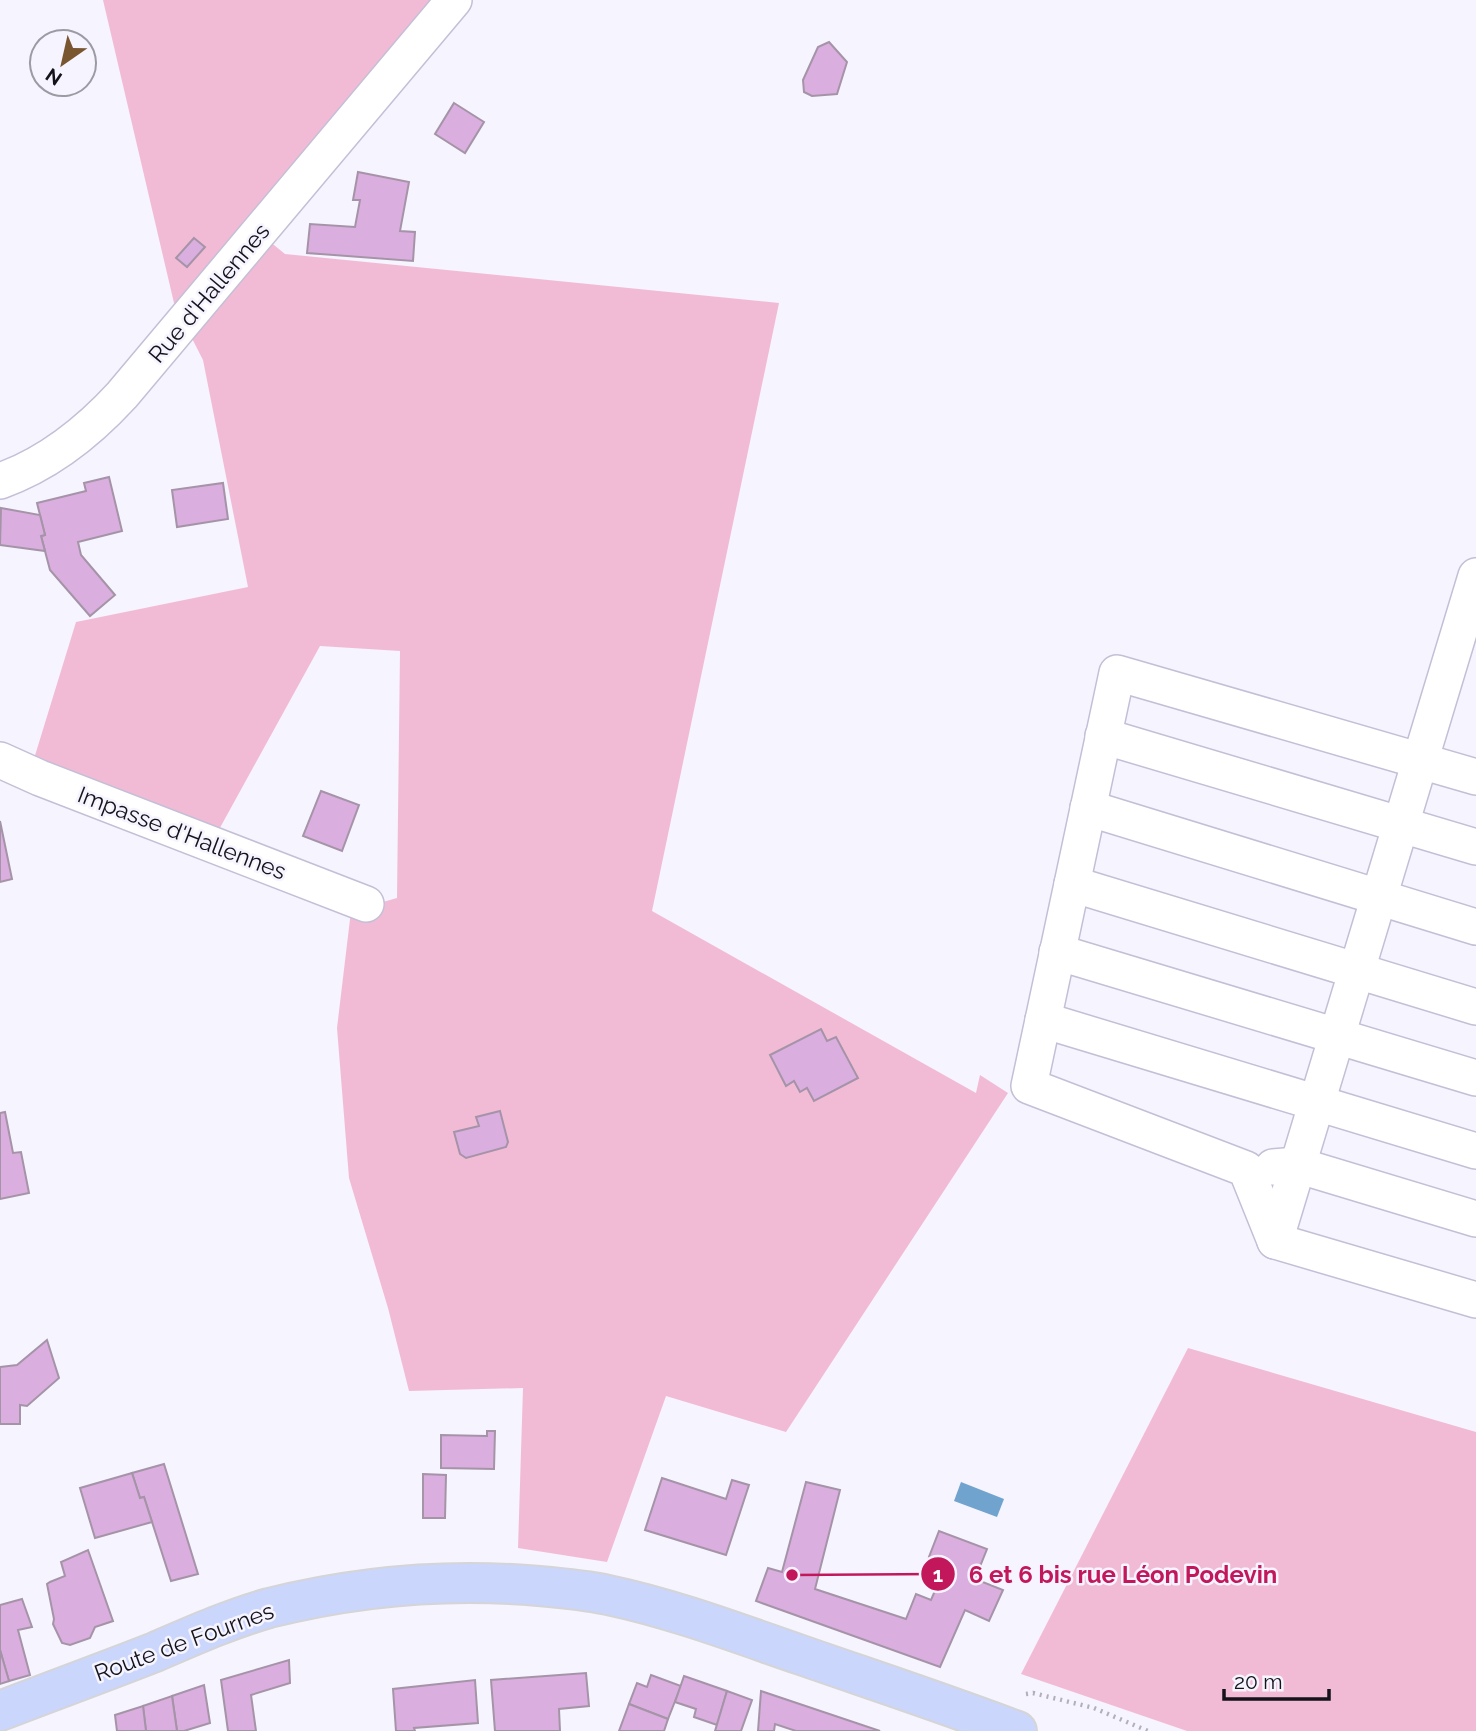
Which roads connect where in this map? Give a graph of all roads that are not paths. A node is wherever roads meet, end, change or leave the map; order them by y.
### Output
1 (454, 0) edge
2 (0, 481) edge
3 (1476, 576) edge
4 (1103, 736) junction
5 (0, 760) edge
6 (1420, 761) junction
7 (1476, 777) edge
8 (1088, 808) junction
9 (1401, 824) junction
10 (1476, 847) edge
11 (1072, 884) junction
12 (1379, 898) junction
13 (366, 904) dead end
14 (1476, 927) edge
15 (1057, 952) junction
16 (1356, 971) junction
17 (1476, 1007) edge
18 (1043, 1020) junction
19 (1337, 1036) junction
20 (1476, 1078) edge
21 (1317, 1103) junction
22 (1476, 1151) edge
23 (1297, 1166) junction
24 (1245, 1169) junction
25 (1476, 1219) edge
26 (1275, 1241) junction
27 (1476, 1300) edge
28 (956, 1708) junction
29 (0, 1710) edge
30 (1020, 1713) edge
31 (1044, 1731) edge

1 - 2 street, Rue d'Hallennes
3 - 6 street
4 - 6 street
4 - 8 street
4 - 9 street
5 - 13 street, Impasse d'Hallennes
6 - 7 street
6 - 9 street
8 - 11 street
8 - 12 street
9 - 10 street
9 - 12 street
11 - 15 street
11 - 16 street
12 - 14 street
12 - 16 street
15 - 18 street
15 - 19 street
16 - 17 street
16 - 19 street
18 - 21 street
18 - 24 street
19 - 20 street
19 - 21 street
21 - 22 street
21 - 23 street
23 - 24 street
23 - 25 street
23 - 26 street
24 - 26 street
26 - 27 street
28 - 29 main road, Route de Fournes
28 - 30 main road
28 - 31 main road

